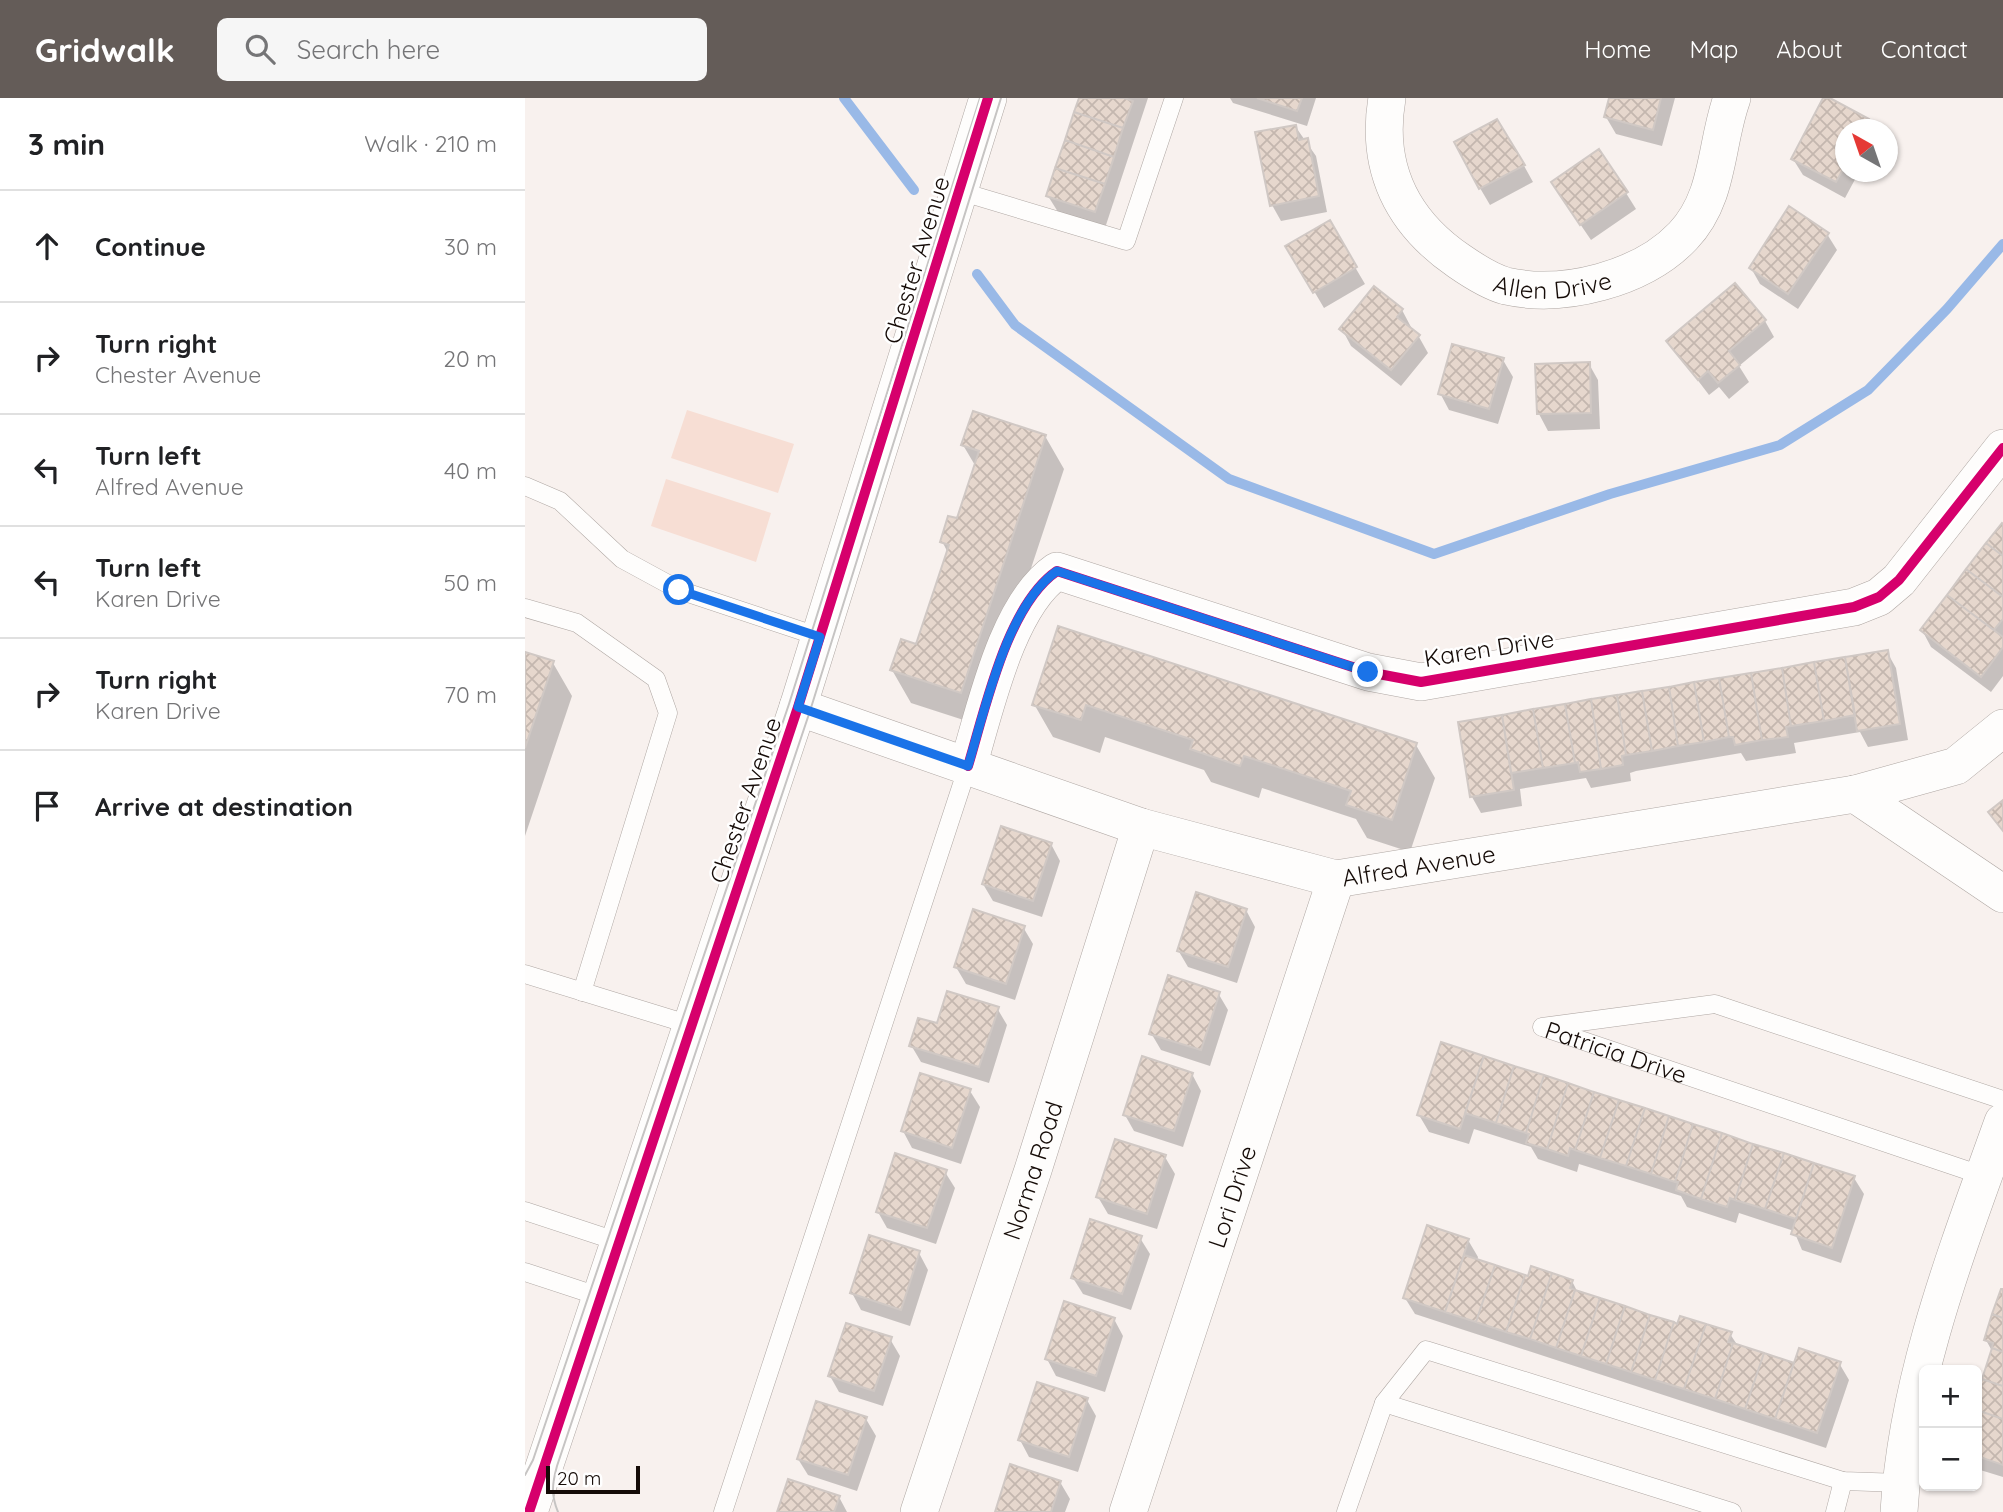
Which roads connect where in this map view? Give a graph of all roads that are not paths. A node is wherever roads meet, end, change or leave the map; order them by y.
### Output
1 (988, 98) edge
2 (1174, 98) edge
3 (1387, 98) edge
4 (1732, 98) edge
5 (960, 191) junction
6 (2003, 448) edge
7 (525, 485) edge
8 (525, 608) edge
9 (820, 637) junction
10 (798, 707) junction
11 (2003, 728) edge
12 (968, 766) junction
13 (1855, 794) junction
14 (1141, 827) junction
15 (1336, 879) junction
16 (2003, 894) edge
17 (525, 974) edge
18 (582, 992) junction
19 (691, 1026) junction
20 (2003, 1100) edge
21 (2003, 1122) edge
22 (1984, 1176) junction
23 (525, 1211) edge
24 (619, 1242) junction
25 (525, 1272) edge
26 (601, 1297) junction
27 (1384, 1403) junction
28 (1843, 1481) junction
29 (1900, 1498) edge
30 (529, 1512) edge
31 (723, 1512) edge
32 (919, 1512) edge
33 (1128, 1512) edge
34 (1346, 1512) edge
35 (1732, 1512) edge
36 (1835, 1512) edge

1 - 5 street, Chester Avenue
2 - 5 lane
3 - 4 street, Allen Drive
5 - 9 street, Chester Avenue
6 - 12 street, Karen Drive
7 - 9 lane
8 - 18 lane
9 - 10 street, Chester Avenue
10 - 12 street, Alfred Avenue
10 - 19 street, Chester Avenue
11 - 13 street, Alfred Avenue
12 - 14 street, Alfred Avenue
12 - 31 lane
13 - 15 street, Alfred Avenue
13 - 16 street
14 - 15 street, Alfred Avenue
14 - 32 street, Norma Road
15 - 33 street, Lori Drive
17 - 18 lane
18 - 19 lane
19 - 24 street, Chester Avenue
20 - 22 lane, Patricia Drive
21 - 22 street
22 - 29 street
23 - 24 lane
24 - 26 street, Chester Avenue
25 - 26 lane
26 - 30 street, Chester Avenue
27 - 28 lane
27 - 34 lane
27 - 35 lane
28 - 29 lane
28 - 36 lane

